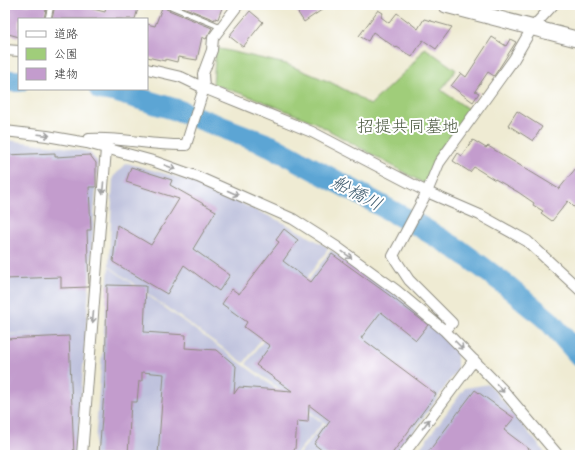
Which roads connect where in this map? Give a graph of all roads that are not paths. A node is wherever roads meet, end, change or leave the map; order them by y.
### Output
1 (51, 5) edge
2 (168, 5) edge
3 (238, 5) edge
4 (446, 5) edge
5 (553, 5) edge
6 (48, 18) edge
7 (221, 27) junction
8 (532, 28) junction
9 (580, 40) edge
10 (5, 50) edge
11 (18, 51) edge
12 (148, 69) edge
13 (203, 91) junction
14 (5, 131) edge
15 (87, 143) junction
16 (106, 149) junction
17 (425, 194) junction
18 (580, 290) edge
19 (445, 331) junction
20 (474, 360) junction
21 (82, 455) edge
22 (403, 455) edge
23 (558, 455) edge

1 - 6 lane
2 - 7 lane
3 - 7 street
4 - 8 street
5 - 8 street
7 - 13 street
8 - 9 street
8 - 17 street
10 - 11 street
12 - 13 street
13 - 15 street
13 - 17 street
14 -> 15 street
15 - 16 street
16 -> 19 street
16 -> 21 street
17 - 18 street
17 - 19 street
19 -> 20 street
22 -> 20 street
20 -> 23 street

